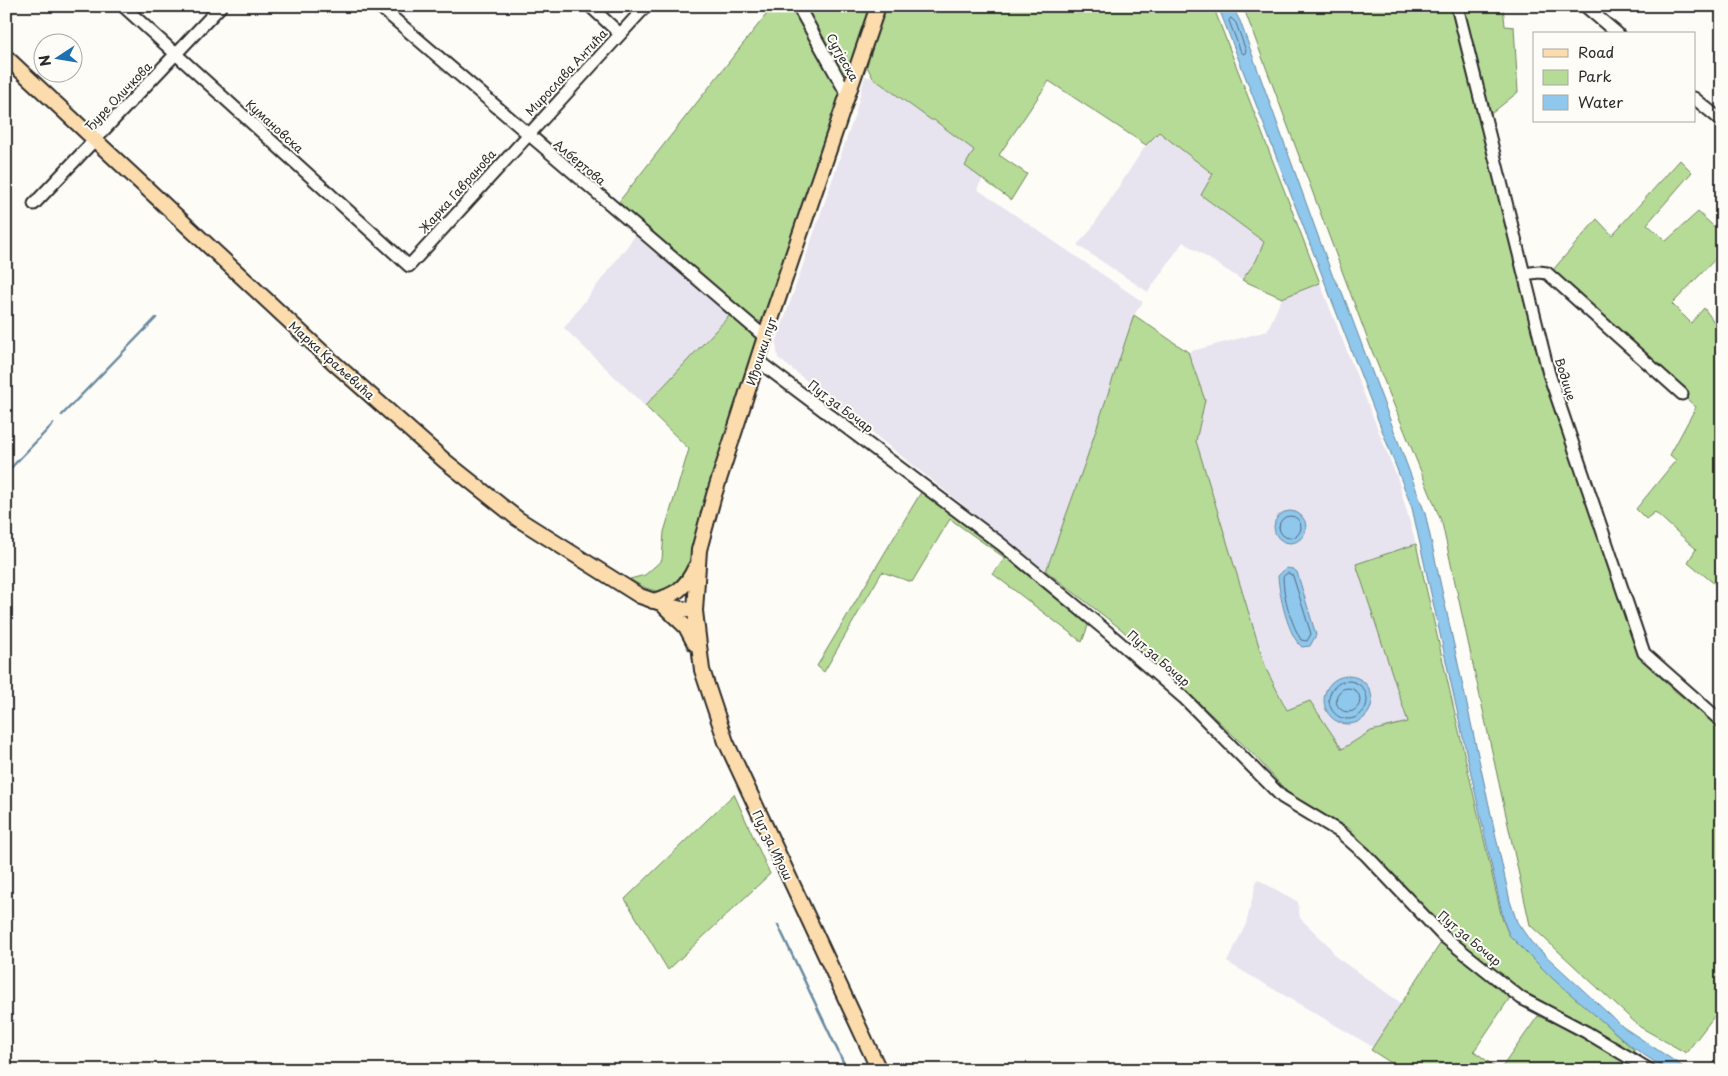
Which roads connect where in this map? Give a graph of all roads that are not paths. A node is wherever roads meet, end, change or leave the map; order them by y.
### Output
1 (123, 6) edge
2 (221, 6) edge
3 (379, 6) edge
4 (590, 6) edge
5 (646, 6) edge
6 (798, 6) edge
7 (878, 6) edge
8 (1457, 6) edge
9 (1585, 6) edge
10 (1616, 32) edge
11 (620, 34) junction
12 (176, 55) junction
13 (6, 57) edge
14 (848, 96) junction
15 (1696, 100) edge
16 (1722, 121) edge
17 (526, 135) junction
18 (96, 138) junction
19 (34, 204) dead end
20 (409, 266) joint
21 (1524, 274) junction
22 (765, 337) junction
23 (758, 361) junction
24 (1682, 394) dead end
25 (697, 563) junction
26 (657, 602) junction
27 (695, 610) junction
28 (698, 652) junction
29 (1722, 722) edge
30 (879, 1070) edge
31 (1650, 1070) edge

1 - 12 street, Кумановска
2 - 12 street, Ђуре Оличкова
3 - 17 street, Албертова
4 - 11 street
5 - 11 street, Мирослава Антића
6 - 14 street, Сутјеска
7 - 14 main road, Иђошки пут
8 - 21 street, Водице
9 - 10 street
11 - 17 street, Мирослава Антића
12 - 18 street, Ђуре Оличкова
12 - 20 street, Кумановска
13 - 18 main road, Марка Краљевића
14 - 22 main road, Иђошки пут
15 - 16 street
17 - 20 street, Жарка Гавранова
17 - 22 street, Албертова
18 - 19 street, Ђуре Оличкова
18 - 26 main road, Марка Краљевића
21 - 24 street
21 - 29 street, Водице
22 - 23 main road, Иђошки пут
23 - 25 main road, Иђошки пут
23 - 31 street, Пут за Бочар
25 - 26 main road
25 - 27 main road, Иђошки пут
26 - 27 main road, Марка Краљевића
26 - 28 main road
27 - 28 main road, Пут за Иђош
28 - 30 main road, Пут за Иђош

